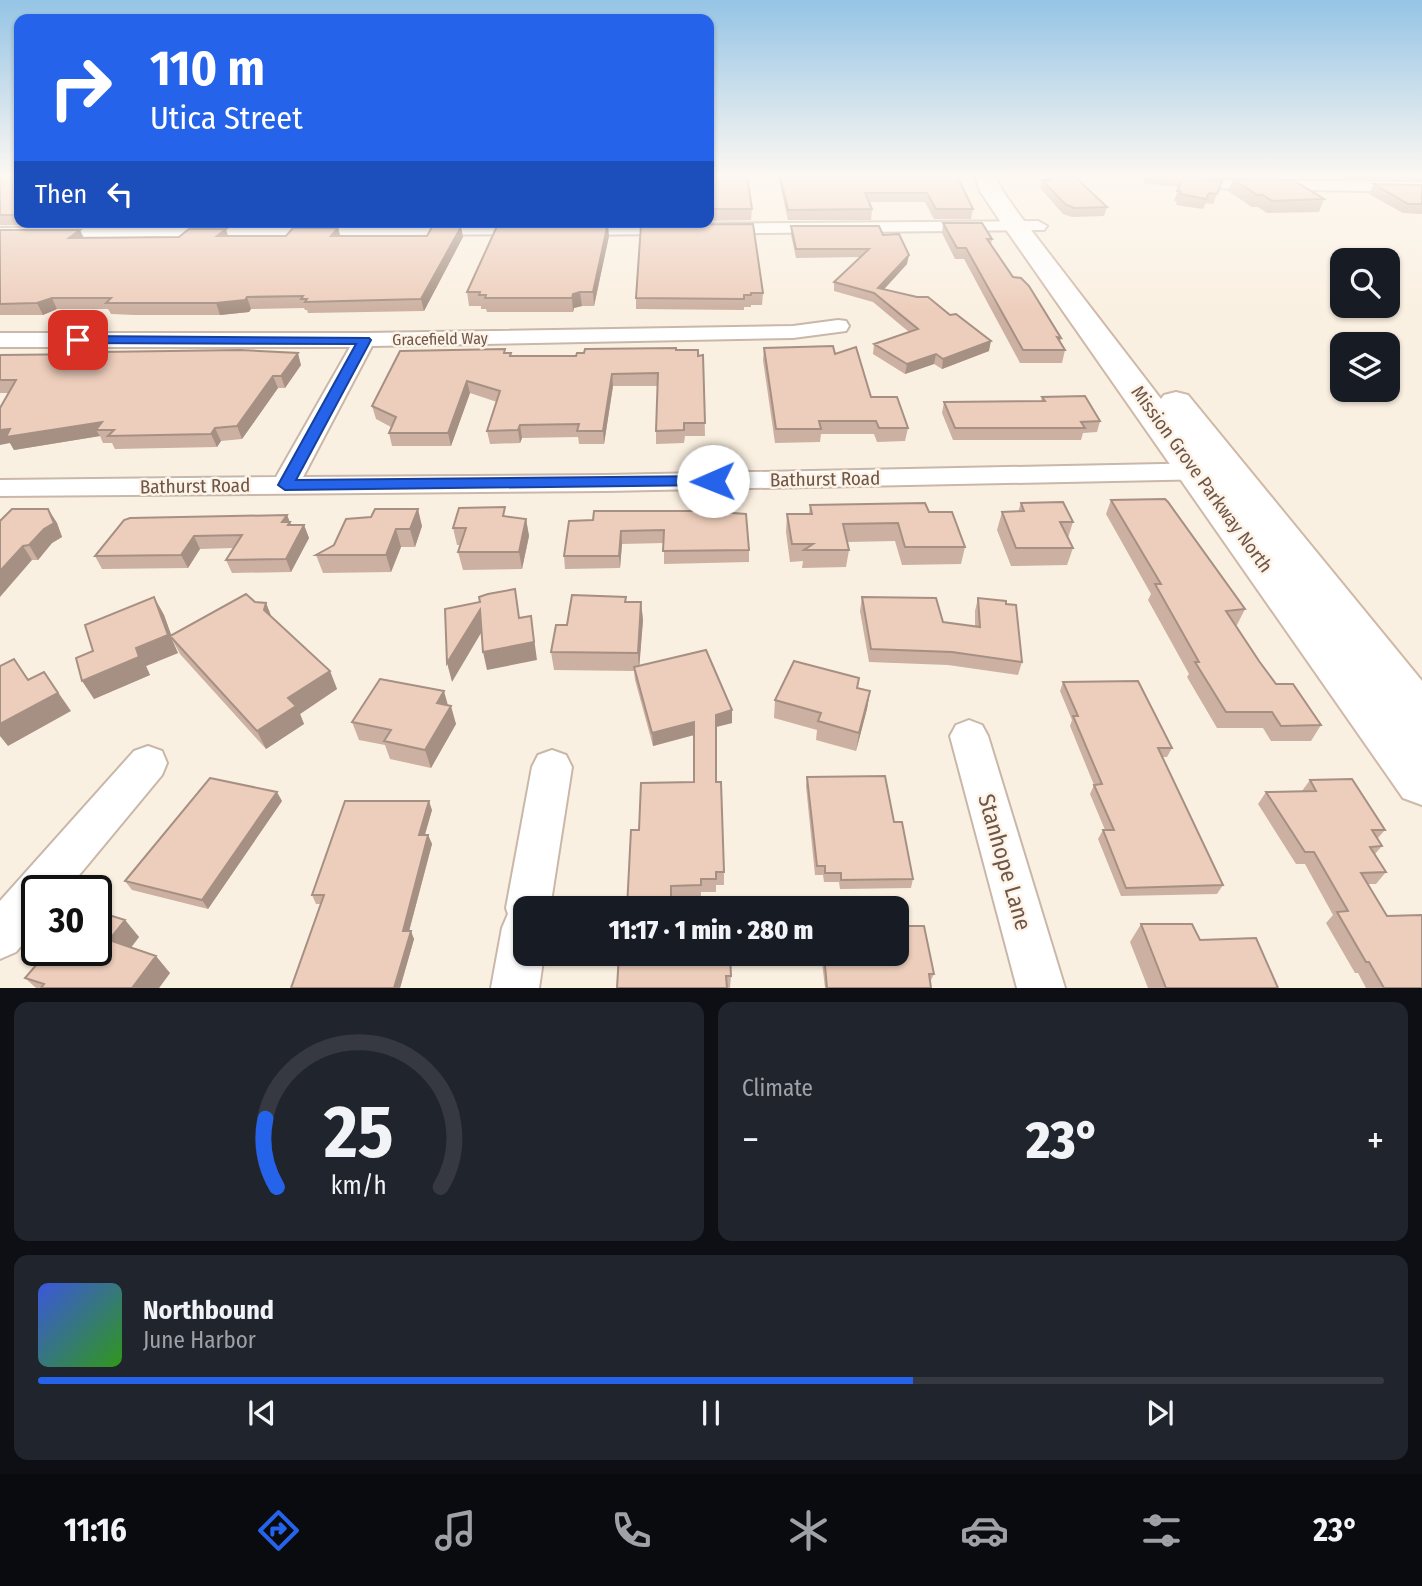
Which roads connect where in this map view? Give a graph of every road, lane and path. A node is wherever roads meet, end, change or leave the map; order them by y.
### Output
1 (1023, 222) edge
2 (1025, 222) edge
3 (1027, 226) junction
4 (132, 228) edge
5 (449, 228) edge
6 (0, 233) edge
7 (838, 326) dead end
8 (0, 340) edge
9 (365, 340) junction
10 (1213, 471) junction
11 (285, 485) junction
12 (0, 488) edge
13 (1422, 718) edge
14 (969, 736) dead end
15 (148, 762) dead end
16 (552, 767) dead end
17 (1422, 781) edge
18 (52, 875) edge
19 (530, 896) edge
20 (21, 911) edge
21 (0, 936) edge
22 (519, 966) edge
23 (515, 988) edge
24 (1041, 988) edge

1 - 3 street, Mission Grove Parkway North
2 - 3 street, Mission Grove Parkway North
3 - 5 street
3 - 10 street, Mission Grove Parkway North
4 - 6 street
7 - 9 street, Gracefield Way
8 - 9 street, Gracefield Way
9 - 11 street
10 - 11 street, Bathurst Road
10 - 13 street, Mission Grove Parkway North
10 - 17 street, Mission Grove Parkway North
11 - 12 street, Bathurst Road
14 - 24 street, Stanhope Lane
15 - 18 street
16 - 19 street
20 - 21 street
22 - 23 street

